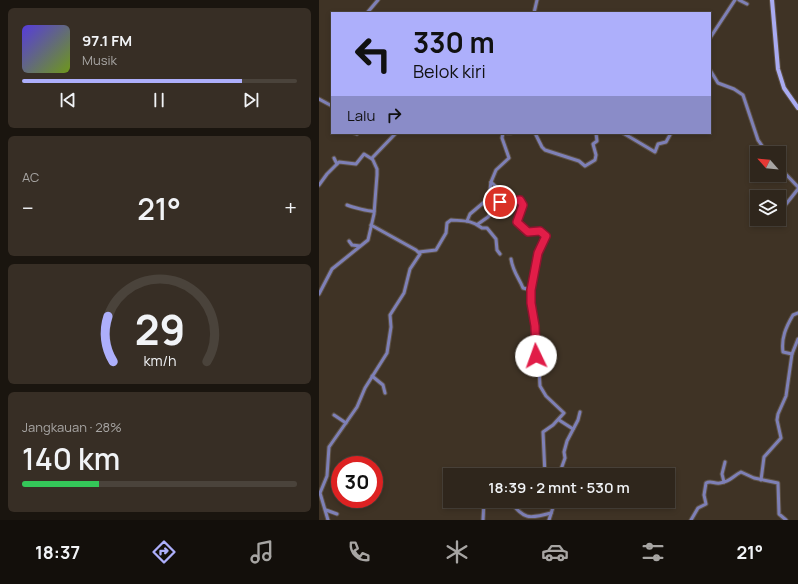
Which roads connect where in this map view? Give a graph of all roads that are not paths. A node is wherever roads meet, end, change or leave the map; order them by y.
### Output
1 (378, 0) edge
2 (537, 0) edge
3 (735, 0) edge
4 (739, 0) edge
5 (772, 0) edge
6 (747, 4) dead end
7 (368, 12) edge
8 (534, 12) edge
9 (711, 36) edge
10 (712, 78) edge
11 (319, 99) edge
12 (331, 105) edge
13 (798, 108) edge
14 (395, 134) edge
15 (503, 134) edge
16 (536, 134) edge
17 (596, 134) edge
18 (625, 134) edge
19 (670, 134) edge
20 (762, 146) edge
21 (334, 158) dead end
22 (372, 160) junction
23 (337, 164) junction
24 (786, 175) edge
25 (491, 182) junction
26 (319, 185) edge
27 (798, 188) edge
28 (512, 202) junction
29 (786, 203) edge
30 (347, 205) dead end
31 (374, 211) junction
32 (467, 222) junction
33 (478, 224) junction
34 (371, 225) junction
35 (349, 241) dead end
36 (360, 246) junction
37 (419, 252) junction
38 (500, 254) dead end
39 (511, 259) dead end
40 (531, 290) junction
41 (319, 294) edge
42 (798, 313) edge
43 (798, 339) edge
44 (792, 354) junction
45 (372, 376) junction
46 (385, 393) dead end
47 (580, 412) dead end
48 (334, 415) dead end
49 (559, 420) junction
50 (346, 423) junction
51 (573, 429) junction
52 (725, 462) dead end
53 (545, 468) edge
54 (561, 468) edge
55 (761, 480) junction
56 (724, 482) junction
57 (484, 508) edge
58 (515, 508) edge
59 (553, 508) edge
60 (326, 510) junction
61 (551, 513) junction
62 (337, 514) dead end
63 (328, 520) edge
64 (483, 520) edge
65 (549, 520) edge
66 (691, 520) edge
67 (786, 520) edge

1 - 7 street
2 - 8 street
3 - 9 street
4 - 6 street
5 - 13 main road
10 - 20 street
11 - 12 street
14 - 22 street
15 - 25 street
16 - 17 street
18 - 19 street
21 - 23 street
22 - 23 street
22 - 31 street
23 - 26 street
24 - 27 street
25 - 28 street
25 - 32 street
27 - 29 street
28 - 33 street
28 - 40 street
30 - 31 street
31 - 34 street
32 - 33 street
32 - 37 street
33 - 38 street
34 - 36 street
34 - 37 street
35 - 36 street
36 - 41 street
37 - 45 street
39 - 40 street
40 - 49 street
42 - 44 street
43 - 44 street
44 - 55 street
45 - 46 street
45 - 50 street
47 - 51 street
48 - 50 street
49 - 51 street
49 - 53 street
50 - 60 street
51 - 54 street
52 - 56 street
55 - 56 street
55 - 67 street
56 - 66 street
57 - 64 street
58 - 61 street
59 - 61 street
60 - 62 street
60 - 63 street
61 - 65 street

